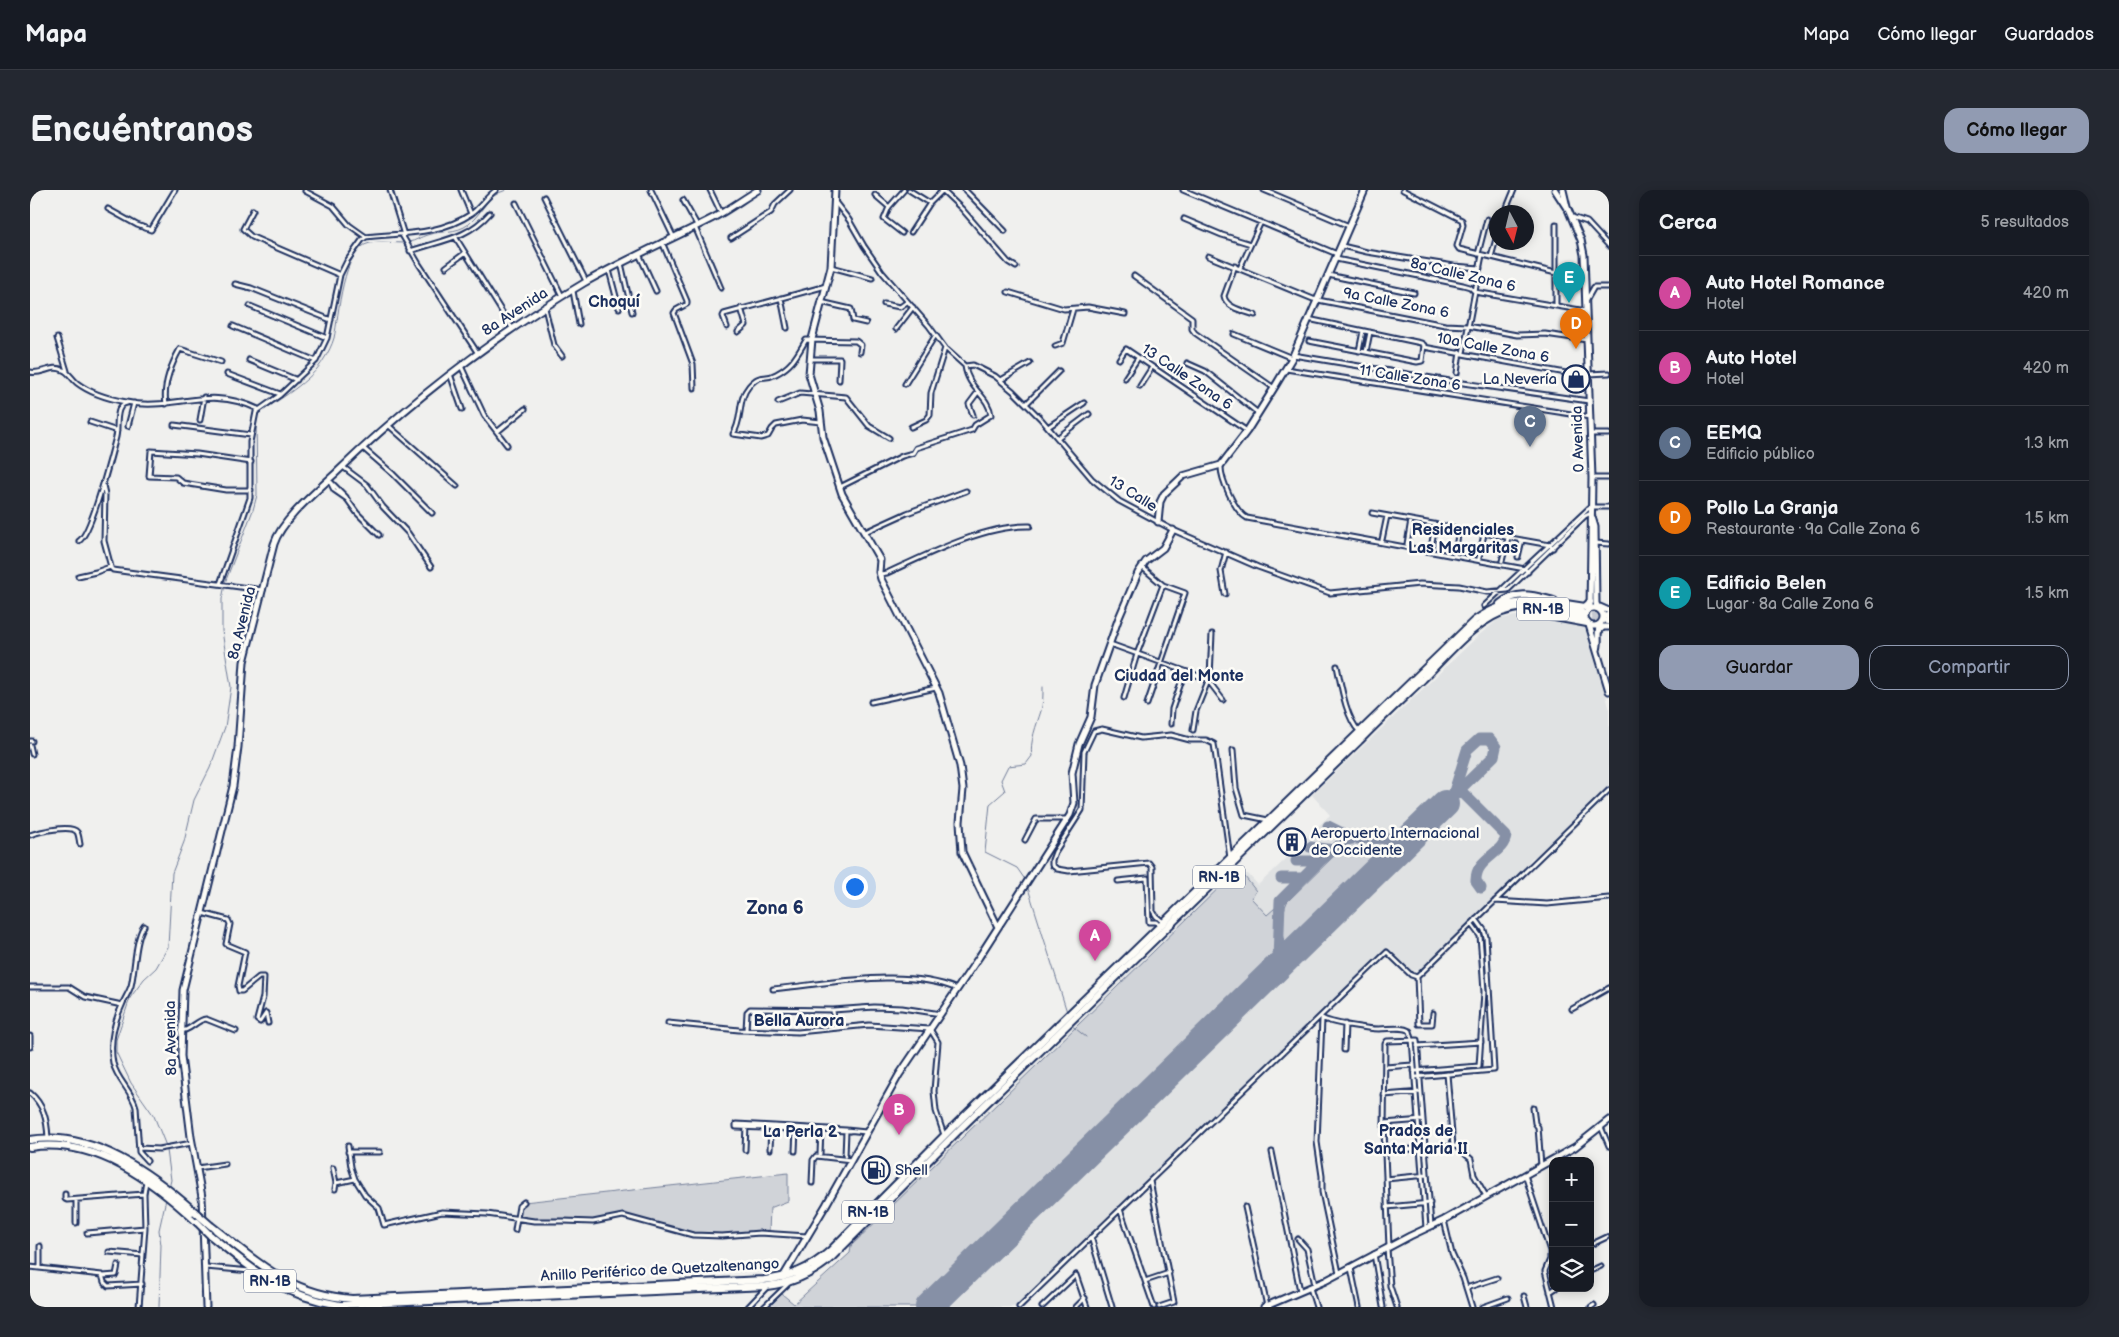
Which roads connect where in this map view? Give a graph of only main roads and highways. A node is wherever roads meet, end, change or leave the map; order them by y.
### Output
1 (1592, 605) road end
2 (1495, 608) junction
3 (1360, 731) junction
4 (1359, 741) junction
5 (1332, 767) junction
6 (1069, 1019) junction
7 (944, 1135) junction
8 (30, 1140) edge
9 (30, 1147) edge
10 (918, 1170) junction
11 (158, 1185) junction
12 (173, 1196) junction
13 (783, 1277) junction
14 (681, 1283) junction
15 (711, 1288) junction
16 (536, 1290) junction
17 (571, 1294) junction
18 (483, 1298) junction
19 (388, 1300) junction
20 (339, 1306) edge

1 - 2 highway
2 - 3 highway, Anillo Periférico de Quetzaltenango / RN-1B
2 - 4 highway, Anillo Periférico de Quetzaltenango / RN-1B
3 - 4 highway
3 - 5 highway
3 - 6 highway, Anillo Periférico de Quetzaltenango / RN-1B
4 - 5 highway, Anillo Periférico de Quetzaltenango / RN-1B
5 - 6 highway, Anillo Periférico de Quetzaltenango / RN-1B
6 - 7 highway, Anillo Periférico de Quetzaltenango / RN-1B
6 - 10 highway, Anillo Periférico de Quetzaltenango / RN-1B
7 - 10 highway
7 - 13 highway, Anillo Periférico de Quetzaltenango / RN-1B
8 - 11 highway, Anillo Periférico de Quetzaltenango / RN-1B
9 - 11 highway, Anillo Periférico de Quetzaltenango / RN-1B
10 - 15 highway, Anillo Periférico de Quetzaltenango / RN-1B
11 - 12 highway, Anillo Periférico de Quetzaltenango / RN-1B
12 - 19 highway, Anillo Periférico de Quetzaltenango / RN-1B, bridge
12 - 20 highway, Anillo Periférico de Quetzaltenango / RN-1B, bridge
13 - 14 highway, Anillo Periférico de Quetzaltenango / RN-1B
13 - 15 highway
14 - 16 highway, Anillo Periférico de Quetzaltenango / RN-1B
14 - 17 highway
15 - 17 highway, Anillo Periférico de Quetzaltenango / RN-1B
16 - 18 highway
16 - 19 highway, Anillo Periférico de Quetzaltenango / RN-1B
17 - 18 highway, Anillo Periférico de Quetzaltenango / RN-1B
18 - 19 highway, Anillo Periférico de Quetzaltenango / RN-1B
19 - 20 highway, Anillo Periférico de Quetzaltenango / RN-1B

